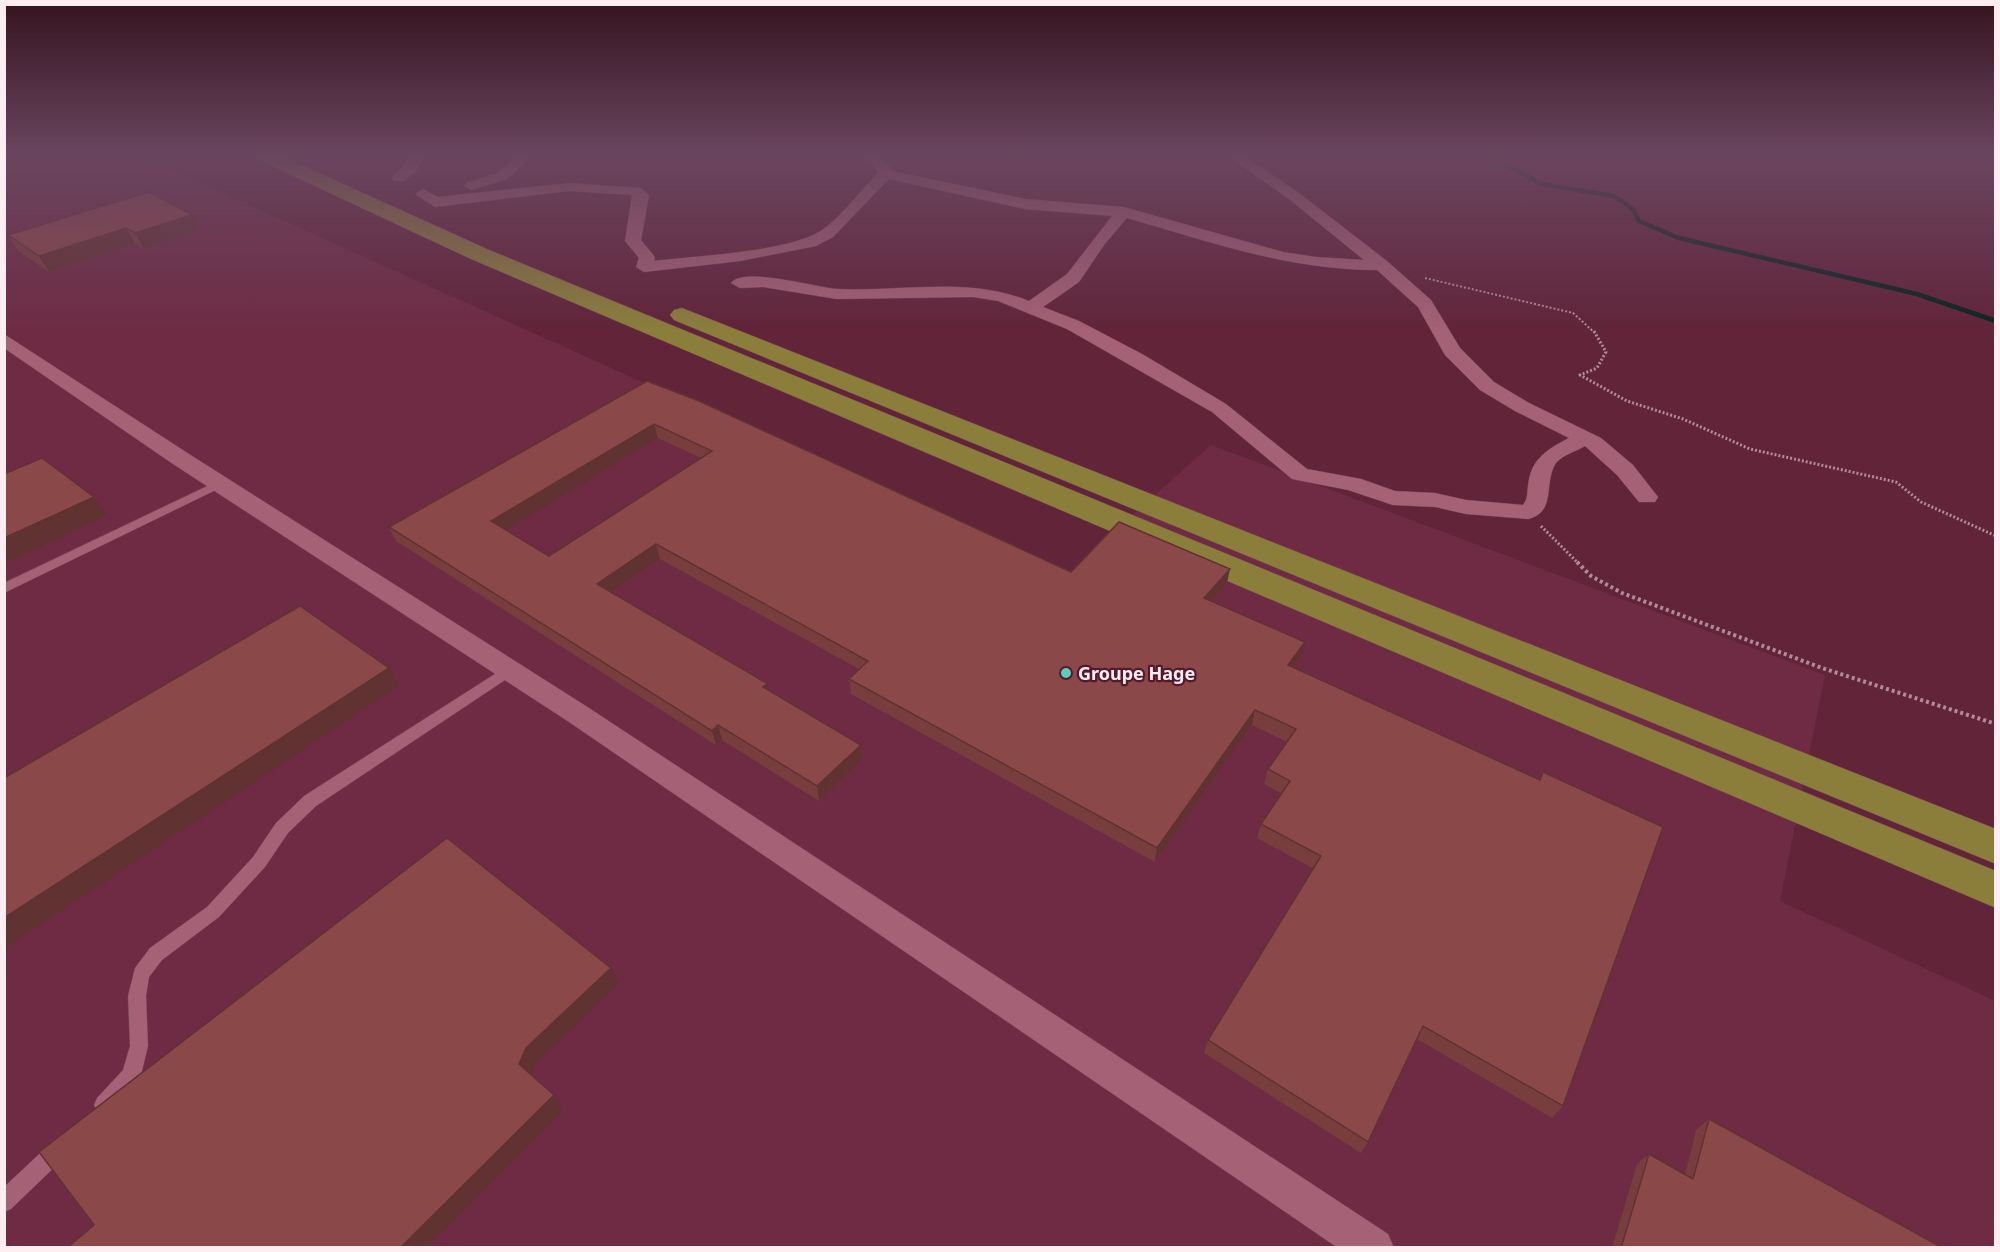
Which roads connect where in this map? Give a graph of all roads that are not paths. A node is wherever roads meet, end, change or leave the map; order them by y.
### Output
1 (390, 213) edge
2 (436, 213) edge
3 (640, 213) edge
4 (847, 213) edge
5 (1123, 213) edge
6 (1129, 213) edge
7 (1316, 213) edge
8 (1381, 266) junction
9 (740, 283) dead end
10 (1031, 307) junction
11 (4, 339) edge
12 (1584, 438) junction
13 (220, 484) junction
14 (1647, 497) dead end
15 (4, 589) edge
16 (509, 670) junction
17 (1995, 847) edge
18 (1995, 890) edge
19 (94, 1117) edge
20 (70, 1139) edge
21 (4, 1202) edge
22 (1374, 1248) edge

1 - 18 main road
2 - 17 main road
3 - 4 street
5 - 10 street
6 - 8 street
7 - 8 street
8 - 12 street
9 - 10 street
10 - 12 street
11 - 13 street
12 - 14 street
13 - 15 lane
13 - 16 street
16 - 19 lane
16 - 22 street
20 - 21 lane

